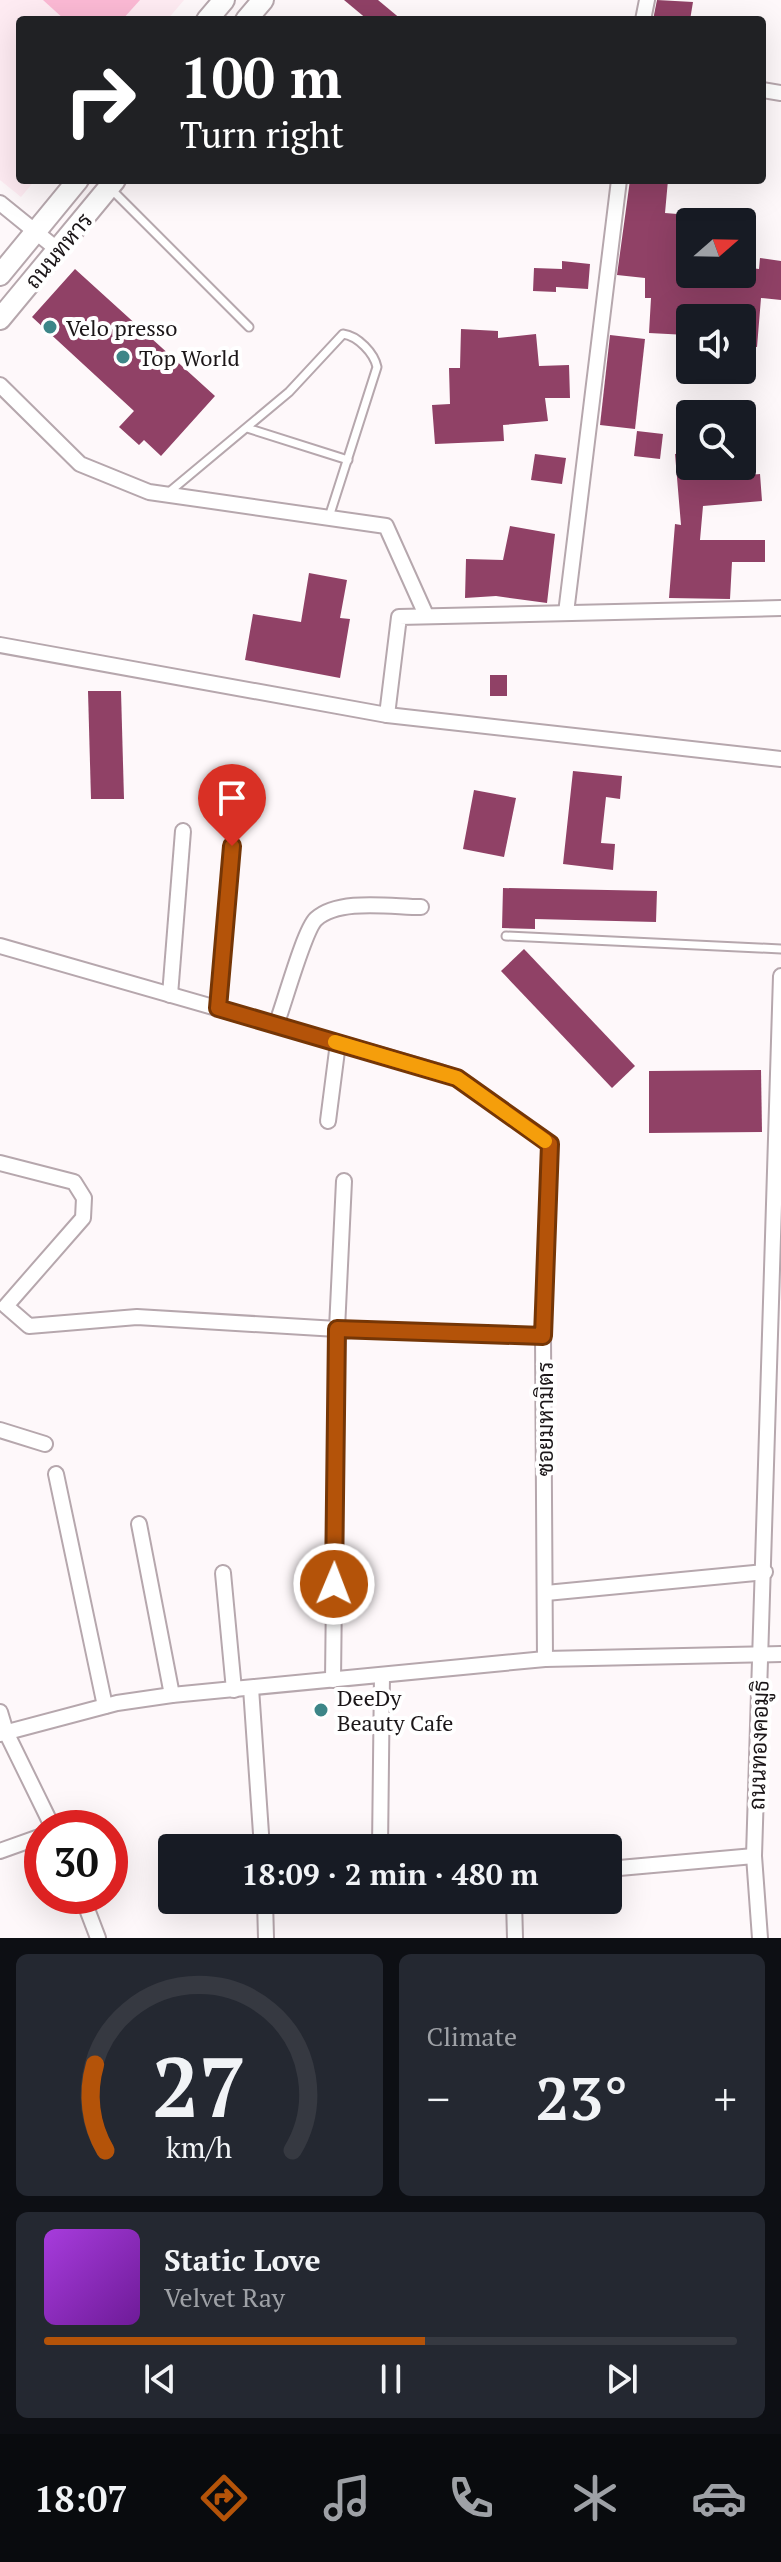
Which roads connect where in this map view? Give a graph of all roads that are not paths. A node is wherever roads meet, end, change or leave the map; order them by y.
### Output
1 (224, 0) edge
2 (263, 0) edge
3 (210, 16) edge
4 (249, 16) edge
5 (75, 184) edge
6 (112, 184) edge
7 (619, 184) edge
8 (0, 203) edge
9 (36, 232) junction
10 (58, 250) junction
11 (0, 275) edge
12 (0, 319) edge
13 (249, 327) dead end
14 (0, 385) edge
15 (247, 428) junction
16 (348, 460) junction
17 (166, 494) junction
18 (329, 517) junction
19 (781, 608) edge
20 (566, 613) junction
21 (426, 615) junction
22 (0, 645) edge
23 (387, 715) junction
24 (781, 759) edge
25 (183, 831) dead end
26 (232, 846) dead end
27 (421, 907) dead end
28 (506, 936) dead end
29 (0, 946) edge
30 (781, 949) edge
31 (781, 976) edge
32 (170, 995) junction
33 (218, 1008) junction
34 (276, 1025) junction
35 (338, 1043) junction
36 (328, 1121) dead end
37 (0, 1163) edge
38 (344, 1181) dead end
39 (3, 1308) edge
40 (337, 1329) junction
41 (543, 1336) junction
42 (0, 1430) edge
43 (45, 1444) dead end
44 (775, 1459) edge
45 (56, 1474) dead end
46 (139, 1524) dead end
47 (765, 1572) junction
48 (223, 1573) dead end
49 (546, 1593) junction
50 (762, 1654) junction
51 (781, 1654) edge
52 (545, 1659) junction
53 (382, 1675) junction
54 (333, 1680) junction
55 (251, 1688) junction
56 (234, 1690) junction
57 (172, 1695) junction
58 (105, 1706) junction
59 (0, 1712) edge
60 (3, 1733) edge
61 (44, 1810) edge
62 (261, 1834) edge
63 (380, 1834) edge
64 (24, 1842) edge
65 (0, 1851) edge
66 (754, 1856) junction
67 (622, 1868) edge
68 (89, 1914) edge
69 (265, 1914) edge
70 (514, 1914) edge
71 (98, 1938) edge
72 (266, 1938) edge
73 (515, 1938) edge
74 (760, 1938) edge

1 - 3 main road
2 - 4 main road
5 - 9 main road, ถนนทหาร
6 - 10 main road, ถนนทหาร
6 - 13 lane
7 - 20 street
8 - 9 street
9 - 10 street
9 - 11 main road, ถนนทหาร
10 - 12 main road, ถนนทหาร
14 - 17 street
15 - 16 lane
15 - 16 lane
15 - 17 lane
16 - 18 lane
17 - 18 street
18 - 21 street
19 - 20 street
20 - 21 street
21 - 23 street
22 - 23 street
23 - 24 street
25 - 32 street
26 - 33 street
27 - 34 street
28 - 30 lane
29 - 32 street, ซอยมหามิตร
31 - 44 street, ถนนทองคอมูธิ
32 - 33 street, ซอยมหามิตร
33 - 34 street, ซอยมหามิตร
34 - 35 street, ซอยมหามิตร
35 - 36 street
35 - 41 street, ซอยมหามิตร
37 - 39 street
38 - 40 street
39 - 40 street
40 - 41 street
40 - 54 street
41 - 49 street, ซอยมหามิตร
42 - 43 street
44 - 47 street, ถนนทองคอมูธิ
45 - 58 street
46 - 57 street
47 - 49 street
47 - 50 street, ถนนทองคอมูธิ
48 - 56 street
49 - 52 street, ซอยมหามิตร
50 - 51 street
50 - 52 street
50 - 66 street, ถนนทองคอมูธิ
52 - 53 street
53 - 54 street
53 - 63 street
54 - 55 street
55 - 56 street
55 - 62 street
56 - 57 street
57 - 58 street
58 - 60 street
59 - 60 street
60 - 61 street
64 - 65 street
66 - 67 street
66 - 74 street, ถนนทองคอมูธิ
68 - 71 street
69 - 72 street
70 - 73 street

